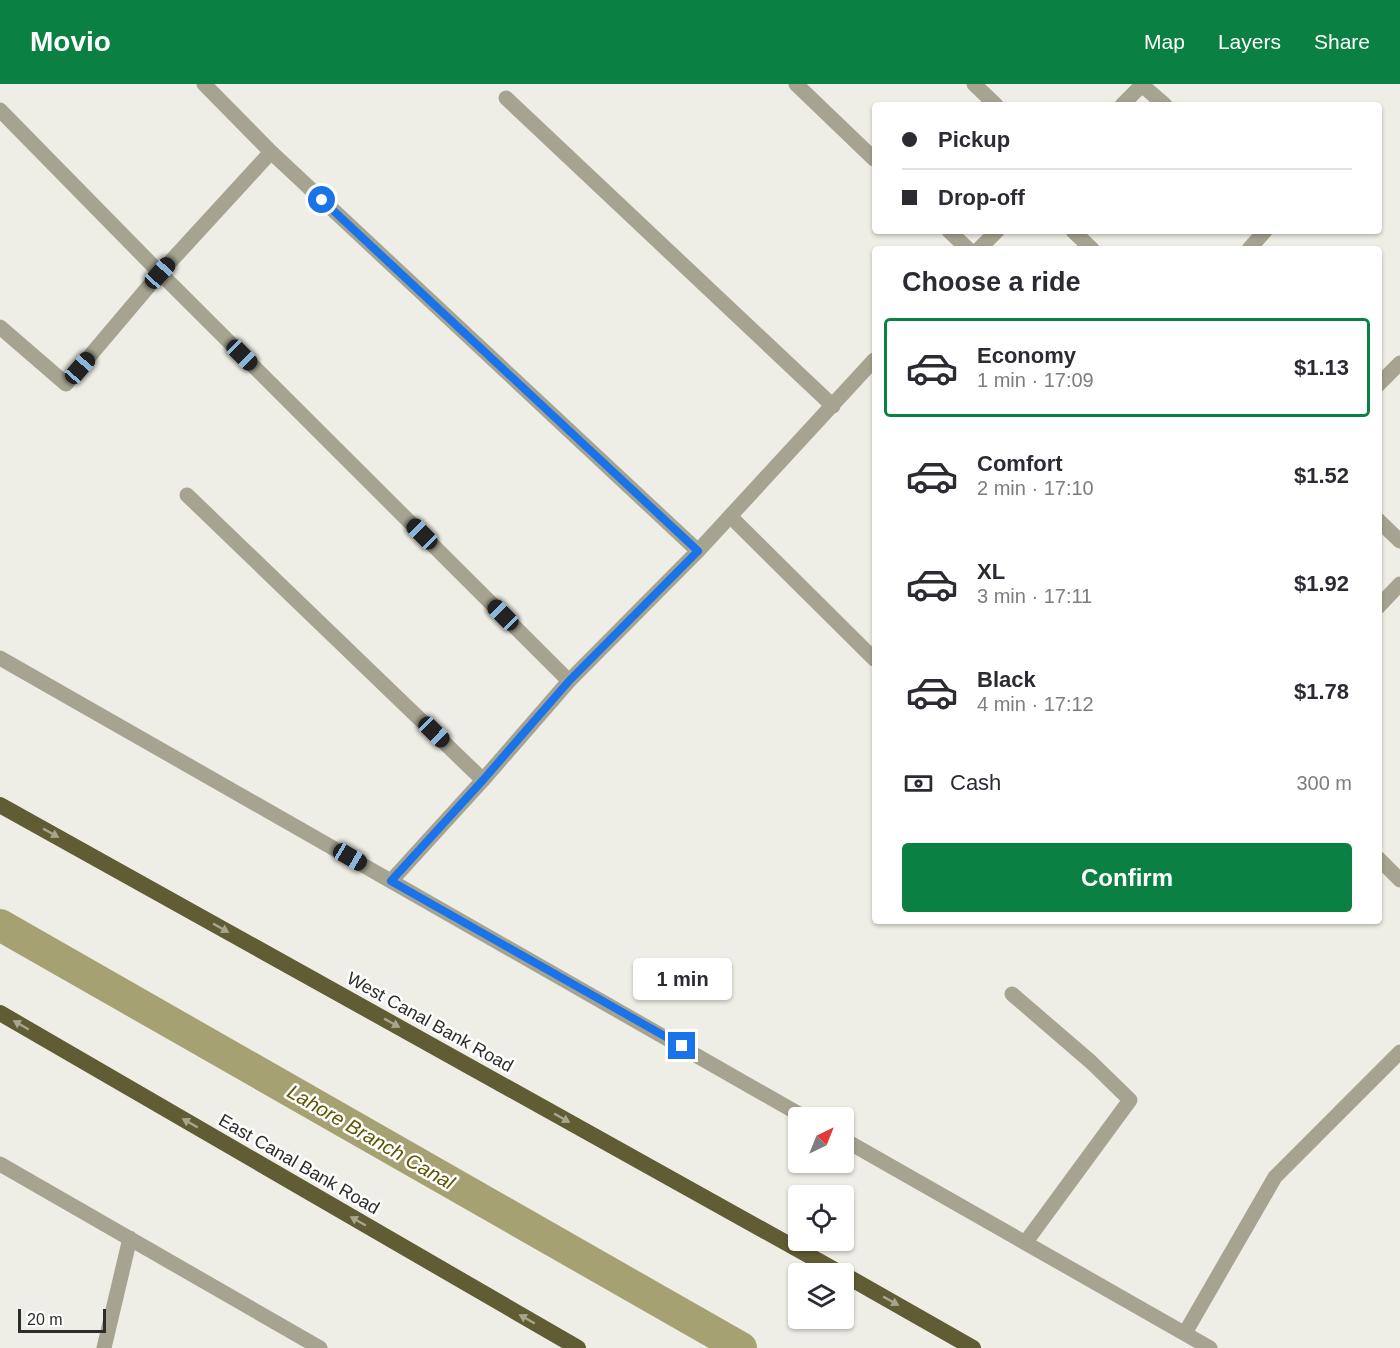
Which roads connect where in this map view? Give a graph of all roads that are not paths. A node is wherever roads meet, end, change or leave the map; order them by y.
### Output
1 (204, 84) edge
2 (796, 84) edge
3 (974, 84) edge
4 (1143, 84) edge
5 (507, 98) dead end
6 (993, 102) edge
7 (1125, 102) edge
8 (1162, 102) edge
9 (0, 110) edge
10 (271, 152) junction
11 (872, 157) edge
12 (952, 234) edge
13 (994, 234) edge
14 (1076, 234) edge
15 (1262, 234) edge
16 (965, 246) edge
17 (982, 246) edge
18 (1089, 246) edge
19 (1252, 246) edge
20 (160, 273) junction
21 (0, 327) edge
22 (872, 362) edge
23 (1400, 363) edge
24 (1382, 381) edge
25 (833, 406) junction
26 (188, 495) dead end
27 (730, 516) junction
28 (1382, 524) edge
29 (1400, 541) edge
30 (698, 551) junction
31 (1400, 584) edge
32 (1382, 604) edge
33 (872, 657) edge
34 (0, 658) edge
35 (569, 681) junction
36 (483, 780) junction
37 (0, 805) edge
38 (1382, 862) edge
39 (1400, 880) edge
40 (391, 881) junction
41 (1012, 994) dead end
42 (0, 1013) edge
43 (1400, 1052) edge
44 (788, 1108) edge
45 (854, 1144) edge
46 (0, 1164) edge
47 (130, 1238) junction
48 (1026, 1243) junction
49 (822, 1263) edge
50 (854, 1281) edge
51 (940, 1328) junction
52 (1185, 1333) junction
53 (104, 1348) edge
54 (320, 1348) edge
55 (578, 1348) edge
56 (974, 1348) edge
57 (981, 1348) edge
58 (1210, 1348) edge

1 - 10 street
2 - 11 street
3 - 6 street
4 - 7 street
4 - 8 street
5 - 25 street
9 - 20 street
10 - 20 street
10 - 30 street
12 - 16 street
13 - 17 street
14 - 18 street
15 - 19 street
20 - 21 street
20 - 35 street
22 - 25 street
23 - 24 street
25 - 27 street
26 - 36 street
27 - 30 street
27 - 33 street
28 - 29 street
30 - 35 street
31 - 32 street
34 - 40 street
35 - 36 street
36 - 40 street
37 -> 49 highway, West Canal Bank Road
38 - 39 street
40 - 44 street
41 - 48 street
55 -> 42 highway, East Canal Bank Road
43 - 52 street
45 - 48 street
46 - 47 street
47 - 53 street
47 - 54 street
48 - 52 street
50 -> 51 highway, West Canal Bank Road
51 - 56 highway
51 - 57 highway
52 - 58 street

